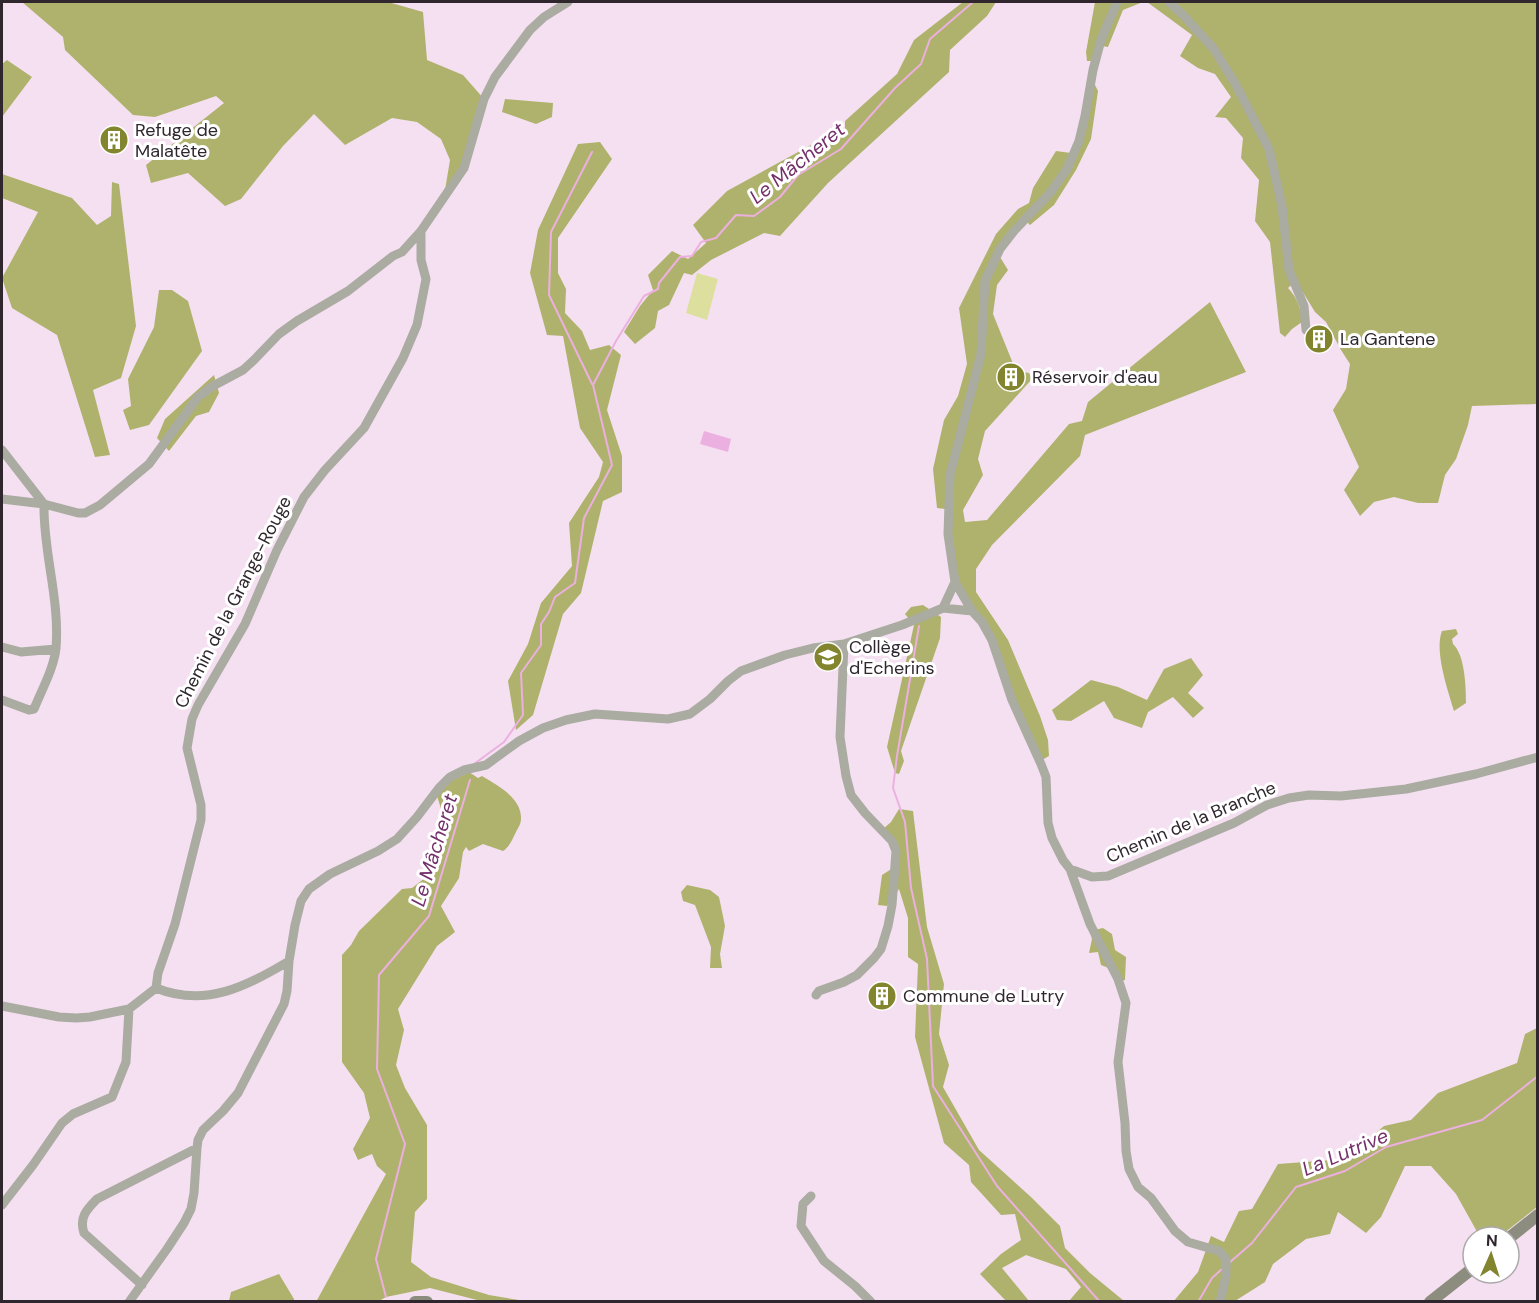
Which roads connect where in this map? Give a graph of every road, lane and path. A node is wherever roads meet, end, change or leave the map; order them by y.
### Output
1 (568, 2) edge
2 (1117, 2) edge
3 (1169, 2) edge
4 (421, 231) junction
5 (402, 252) junction
6 (421, 260) junction
7 (1306, 330) dead end
8 (2, 450) edge
9 (2, 499) edge
10 (44, 504) junction
11 (955, 582) junction
12 (943, 608) junction
13 (972, 611) junction
14 (844, 644) junction
15 (2, 646) edge
16 (56, 649) junction
17 (2, 700) edge
18 (1538, 757) edge
19 (1070, 869) junction
20 (289, 961) junction
21 (156, 988) junction
22 (816, 995) dead end
23 (2, 1006) edge
24 (129, 1009) junction
25 (197, 1148) junction
26 (811, 1196) dead end
27 (2, 1205) edge
28 (1538, 1215) edge
29 (1521, 1228) edge
30 (1461, 1278) edge
31 (142, 1284) junction
32 (1432, 1301) edge
33 (129, 1302) edge
34 (415, 1302) edge
35 (427, 1302) edge
36 (871, 1302) edge
37 (1220, 1302) edge

1 - 4 street
2 - 11 street
3 - 7 street
4 - 5 street
4 - 6 street, Chemin de la Grange-Rouge
5 - 6 street
5 - 10 street
6 - 21 street, Chemin de la Grange-Rouge
8 - 10 street
9 - 10 street
10 - 16 street
11 - 12 street
11 - 13 street
12 - 13 street
12 - 14 street
13 - 19 street
14 - 20 street
14 - 22 street
15 - 16 street
16 - 17 street
18 - 19 street, Chemin de la Branche
19 - 37 street
20 - 21 street
20 - 25 street
21 - 24 street
23 - 24 street
24 - 27 street
25 - 31 street
25 - 31 street
26 - 36 street
28 - 29 street
30 - 32 street
31 - 33 street
34 - 35 street

